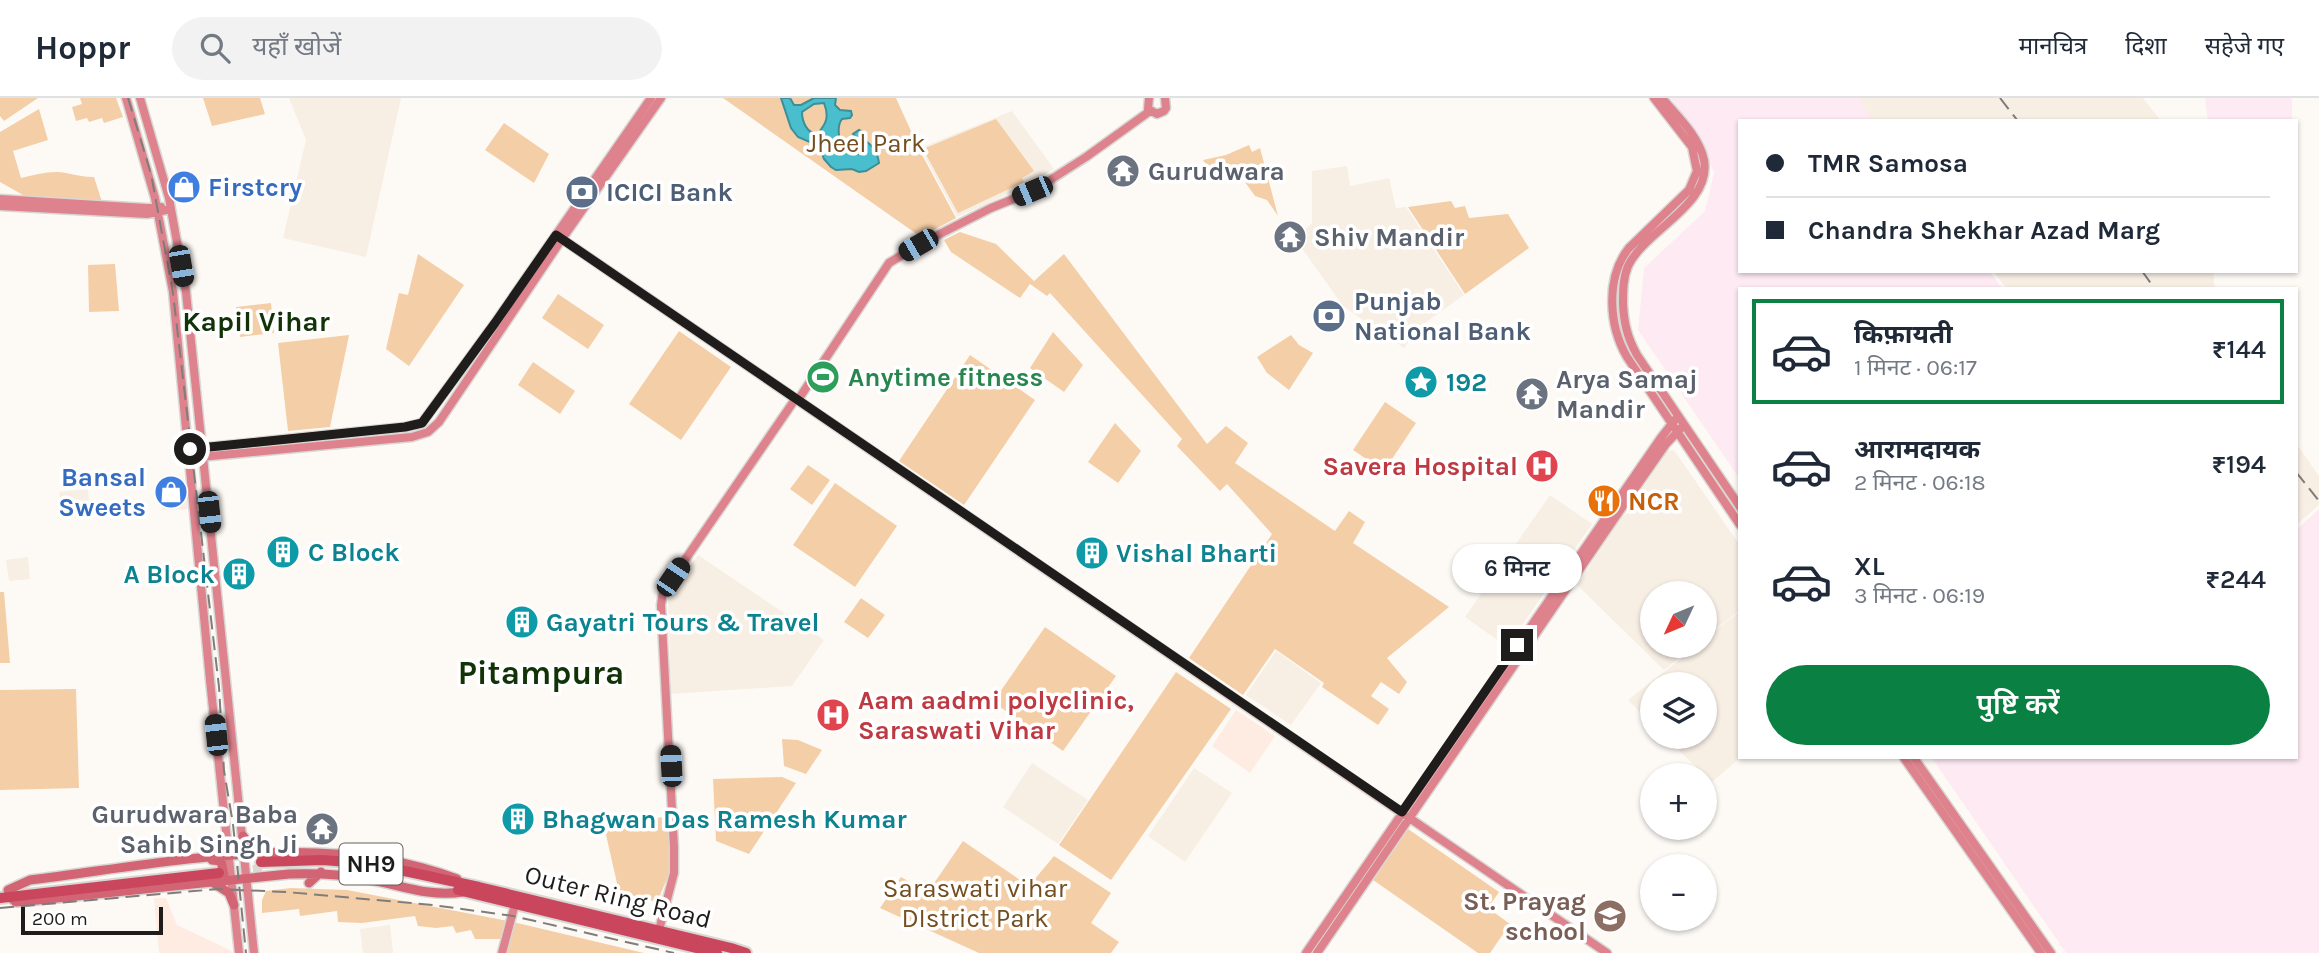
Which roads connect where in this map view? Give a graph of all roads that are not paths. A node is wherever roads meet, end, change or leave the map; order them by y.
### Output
1 (126, 98) edge
2 (140, 98) edge
3 (651, 98) edge
4 (661, 98) edge
5 (1165, 98) edge
6 (1654, 98) edge
7 (1662, 98) edge
8 (1148, 103) edge
9 (0, 199) edge
10 (0, 206) edge
11 (171, 208) junction
12 (158, 209) junction
13 (559, 237) junction
14 (797, 399) junction
15 (1678, 416) junction
16 (1671, 424) junction
17 (1684, 425) junction
18 (1677, 432) junction
19 (203, 452) junction
20 (190, 453) junction
21 (1738, 504) edge
22 (1738, 521) edge
23 (1905, 759) edge
24 (1915, 759) edge
25 (1406, 815) junction
26 (243, 836) junction
27 (228, 843) junction
28 (270, 853) junction
29 (245, 855) junction
30 (229, 857) junction
31 (136, 867) junction
32 (215, 870) junction
33 (321, 872) junction
34 (247, 878) junction
35 (232, 880) junction
36 (309, 883) dead end
37 (480, 887) junction
38 (465, 891) junction
39 (4, 894) edge
40 (515, 904) junction
41 (234, 905) junction
42 (1338, 914) junction
43 (659, 930) junction
44 (239, 953) edge
45 (254, 953) edge
46 (502, 953) edge
47 (717, 953) edge
48 (746, 953) edge
49 (1306, 953) edge
50 (1317, 953) edge
51 (1607, 953) edge
52 (2041, 953) edge
53 (2051, 953) edge

1 - 12 street
2 - 11 street
3 - 13 street
4 - 13 street
5 - 8 street
6 - 16 street
7 - 15 street
8 - 14 street
9 - 10 street
9 - 12 street
10 - 12 street
11 - 12 street
11 - 19 street
12 - 20 street
13 - 14 street
13 - 19 street
14 - 25 street
14 - 43 street
15 - 16 street
15 - 17 street
16 - 18 street
16 - 25 street
17 - 18 street
17 - 21 street
18 - 22 street
18 - 25 street
19 - 20 street
19 - 26 street
20 - 27 street
23 - 52 street
24 - 53 street
25 - 42 street
25 - 51 street
26 - 28 main road
26 - 29 street
27 - 30 street
27 - 32 main road
28 - 29 main road
28 - 37 main road
29 - 30 main road
29 - 34 street
30 - 32 main road
30 - 35 street
31 - 32 main road
31 - 32 main road
31 - 39 main road
32 - 35 main road
32 - 39 highway
32 - 41 main road
33 - 34 main road
33 - 36 main road
33 - 38 main road
34 - 35 main road
34 - 45 street
35 - 41 street
37 - 38 highway, Outer Ring Road / NH9
37 - 43 highway, Outer Ring Road / NH9
38 - 40 highway, Outer Ring Road
40 - 46 street
40 - 47 highway, Outer Ring Road
41 - 44 street
42 - 49 street
42 - 50 street
43 - 48 highway, Outer Ring Road / NH9

